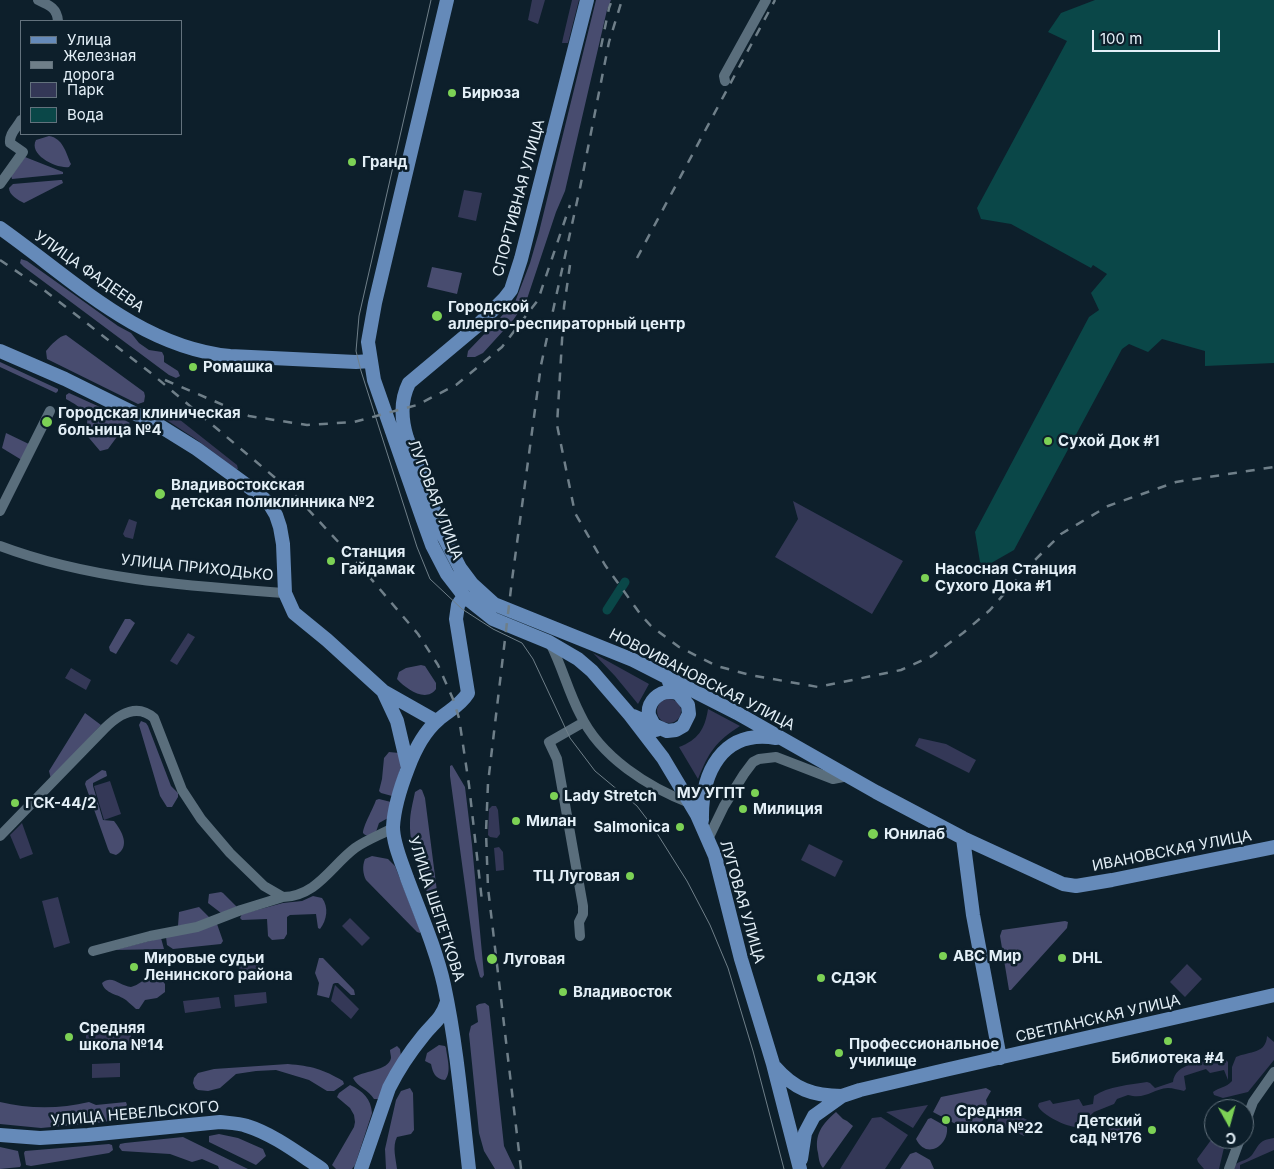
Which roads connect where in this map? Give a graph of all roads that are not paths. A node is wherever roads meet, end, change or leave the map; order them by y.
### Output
1 (38, 0) edge
2 (447, 0) edge
3 (587, 0) edge
4 (766, 0) edge
5 (58, 20) edge
6 (725, 81) dead end
7 (20, 121) edge
8 (0, 142) edge
9 (20, 156) junction
10 (0, 184) edge
11 (0, 228) edge
12 (0, 351) edge
13 (370, 362) junction
14 (50, 411) dead end
15 (402, 422) joint
16 (0, 511) edge
17 (0, 546) edge
18 (285, 593) junction
19 (464, 596) junction
20 (549, 642) junction
21 (663, 676) junction
22 (383, 691) junction
23 (680, 695) junction
24 (704, 697) junction
25 (630, 715) junction
26 (436, 721) junction
27 (584, 722) junction
28 (655, 726) junction
29 (784, 739) junction
30 (662, 758) junction
31 (408, 768) junction
32 (848, 776) junction
33 (692, 804) junction
34 (393, 828) junction
35 (705, 833) junction
36 (0, 836) edge
37 (963, 838) junction
38 (1274, 847) edge
39 (1076, 886) joint
40 (283, 897) junction
41 (580, 936) dead end
42 (92, 951) dead end
43 (1274, 995) edge
44 (447, 1001) junction
45 (426, 1032) junction
46 (453, 1034) junction
47 (1000, 1058) junction
48 (773, 1064) junction
49 (1274, 1072) edge
50 (842, 1096) junction
51 (1254, 1101) edge
52 (0, 1136) edge
53 (1236, 1149) edge
54 (322, 1169) edge
55 (361, 1169) edge
56 (470, 1169) edge
57 (801, 1169) edge
58 (1229, 1169) edge

1 - 5 street
2 - 13 main road
3 - 15 main road, СПОРТИВНАЯ УЛИЦА
4 - 6 street
7 - 9 street
8 - 9 street
9 - 10 street
11 - 13 main road, УЛИЦА ФАДЕЕВА
12 - 18 main road
13 - 19 main road, ЛУГОВАЯ УЛИЦА
14 - 16 street
15 - 21 main road, НОВОИВАНОВСКАЯ УЛИЦА
17 - 18 street, УЛИЦА ПРИХОДЬКО
18 - 22 main road, УЛИЦА ПРИХОДЬКО
19 - 20 main road, ЛУГОВАЯ УЛИЦА
19 - 26 main road, УЛИЦА ШЕПЕТКОВА
20 - 25 main road, ЛУГОВАЯ УЛИЦА
20 - 27 street
21 - 23 main road
21 - 24 main road, НОВОИВАНОВСКАЯ УЛИЦА
22 - 26 main road, УЛИЦА ПРИХОДЬКО
22 - 31 main road, УЛИЦА ПРИХОДЬКО
23 - 24 main road
23 - 28 main road
23 - 28 main road
24 - 29 main road, НОВОИВАНОВСКАЯ УЛИЦА
25 - 28 main road
25 - 30 main road, ЛУГОВАЯ УЛИЦА
26 - 31 main road, УЛИЦА ШЕПЕТКОВА
27 - 33 street
27 - 41 street
28 - 30 main road
29 - 32 main road, НОВОИВАНОВСКАЯ УЛИЦА
29 - 35 main road
30 - 33 main road, ЛУГОВАЯ УЛИЦА
31 - 34 main road, УЛИЦА ШЕПЕТКОВА
32 - 35 street
32 - 37 main road, НОВОИВАНОВСКАЯ УЛИЦА
33 - 35 main road, ЛУГОВАЯ УЛИЦА
34 - 40 street
34 - 44 main road, УЛИЦА ШЕПЕТКОВА
35 - 48 main road, ЛУГОВАЯ УЛИЦА
36 - 40 street
37 - 39 main road, НОВОИВАНОВСКАЯ УЛИЦА
37 - 47 main road
38 - 39 main road, ИВАНОВСКАЯ УЛИЦА
40 - 42 street
43 - 47 main road, СВЕТЛАНСКАЯ УЛИЦА
44 - 45 main road
44 - 46 main road, УЛИЦА ШЕПЕТКОВА
45 - 46 main road
45 - 55 main road
46 - 56 main road, УЛИЦА ШЕПЕТКОВА
47 - 50 main road, СВЕТЛАНСКАЯ УЛИЦА
48 - 50 main road
48 - 57 main road, ЛУГОВАЯ УЛИЦА
49 - 51 street
50 - 57 main road, СВЕТЛАНСКАЯ УЛИЦА
52 - 54 main road, УЛИЦА НЕВЕЛЬСКОГО
53 - 58 street

